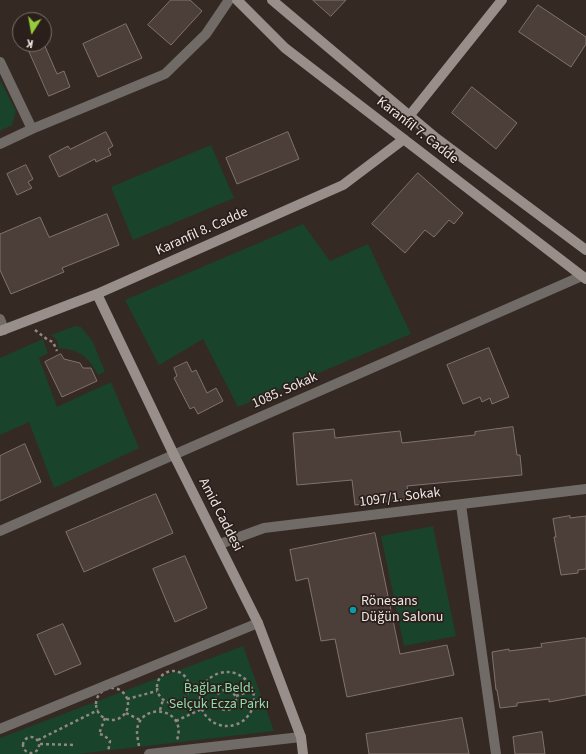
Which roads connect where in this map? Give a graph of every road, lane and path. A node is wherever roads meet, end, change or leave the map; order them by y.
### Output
1 (229, 0) edge
2 (237, 0) edge
3 (272, 0) edge
4 (502, 0) edge
5 (0, 62) edge
6 (410, 115) junction
7 (32, 129) junction
8 (404, 139) junction
9 (0, 144) edge
10 (586, 250) edge
11 (584, 277) edge
12 (97, 294) junction
13 (0, 319) edge
14 (24, 322) junction
15 (2, 331) edge
16 (57, 351) dead end
17 (174, 456) junction
18 (586, 489) edge
19 (461, 505) junction
20 (0, 531) edge
21 (220, 544) junction
22 (258, 623) junction
23 (253, 690) junction
24 (158, 691) junction
25 (236, 696) junction
26 (127, 699) junction
27 (163, 700) junction
28 (202, 709) junction
29 (98, 710) junction
30 (160, 710) junction
31 (126, 713) junction
32 (105, 718) junction
33 (140, 720) junction
34 (176, 721) junction
35 (0, 729) edge
36 (301, 737) junction
37 (39, 742) junction
38 (76, 745) dead end
39 (139, 747) dead end
40 (172, 751) junction
41 (108, 752) dead end
42 (149, 754) edge
43 (303, 754) edge
44 (496, 754) edge

1 - 7 street
2 - 8 street, Karanfil 7. Cadde
3 - 6 street, Karanfil 7. Cadde
4 - 6 street
5 - 7 street
6 - 10 street, Karanfil 7. Cadde
7 - 9 street
8 - 11 street, Karanfil 7. Cadde
8 - 12 street, Karanfil 8. Cadde
11 - 17 street, 1085. Sokak
12 - 14 street, Karanfil 8. Cadde
12 - 17 street, Amid Caddesi
13 - 15 street
14 - 15 street, Karanfil 8. Cadde
14 - 16 path
17 - 20 street, 1085. Sokak
17 - 21 street, Amid Caddesi
18 - 19 street, 1097/1. Sokak
19 - 21 street, 1097/1. Sokak
19 - 44 street
21 - 22 street, Amid Caddesi
22 - 35 street
22 - 36 street, Amid Caddesi
23 - 25 path
23 - 28 path
23 - 28 path
24 - 26 path
24 - 27 path
24 - 27 path
25 - 25 path
26 - 29 path
26 - 31 path
27 - 30 path
28 - 34 path
29 - 32 path
29 - 37 path
30 - 33 path
30 - 34 path
31 - 32 path
31 - 33 path
32 - 41 path
33 - 39 path
34 - 40 path
36 - 40 street
36 - 43 street, Amid Caddesi
37 - 37 path
37 - 38 path
40 - 42 street

